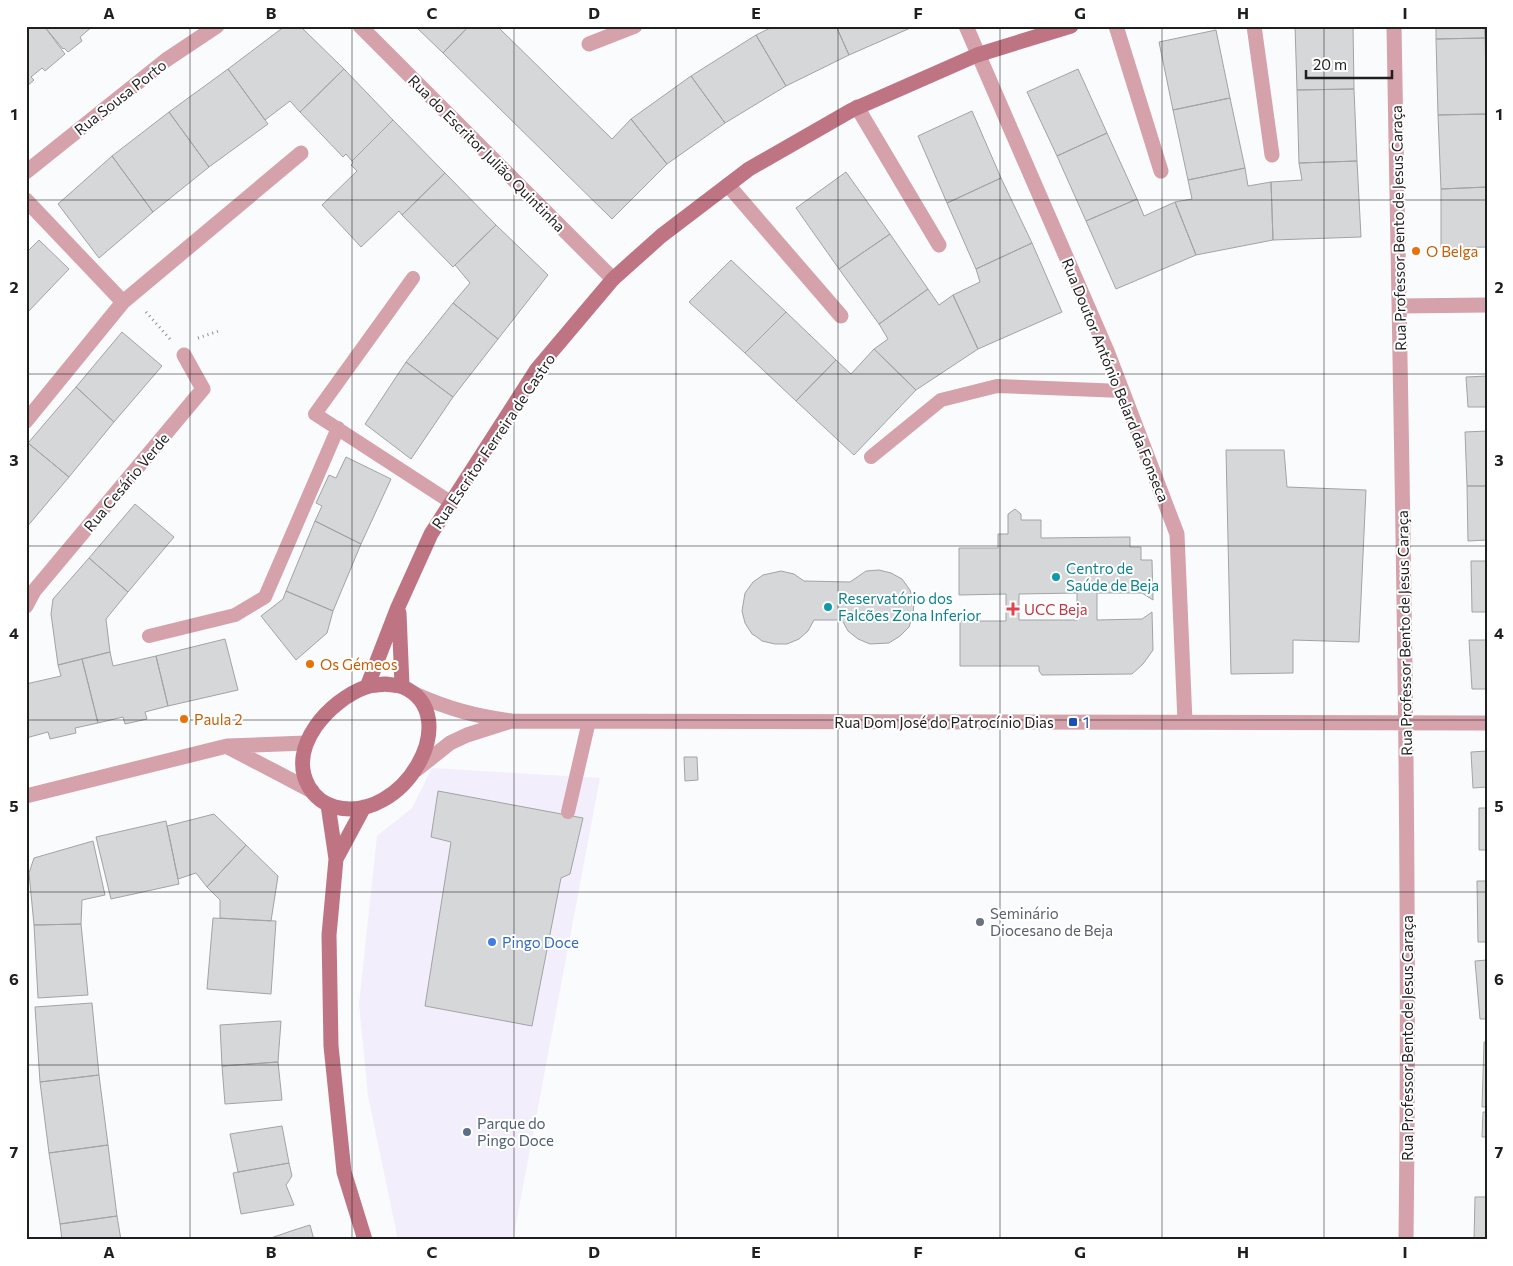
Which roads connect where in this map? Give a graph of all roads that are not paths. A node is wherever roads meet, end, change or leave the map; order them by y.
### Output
1 (217, 26) edge
2 (360, 26) edge
3 (635, 26) edge
4 (966, 26) edge
5 (1071, 26) edge
6 (1116, 26) edge
7 (1254, 26) edge
8 (1394, 26) edge
9 (589, 44) dead end
10 (977, 55) junction
11 (857, 107) junction
12 (301, 153) dead end
13 (1272, 155) dead end
14 (1161, 171) dead end
15 (26, 172) edge
16 (728, 185) junction
17 (26, 200) edge
18 (939, 245) dead end
19 (413, 278) dead end
20 (613, 279) junction
21 (123, 302) junction
22 (1487, 305) edge
23 (1399, 306) junction
24 (841, 316) dead end
25 (184, 355) road end
26 (1122, 391) junction
27 (26, 421) edge
28 (338, 428) junction
29 (871, 457) dead end
30 (452, 502) junction
31 (26, 606) edge
32 (398, 607) junction
33 (149, 636) dead end
34 (402, 686) junction
35 (367, 687) junction
36 (415, 694) junction
37 (512, 721) junction
38 (589, 721) junction
39 (1185, 722) junction
40 (1406, 722) junction
41 (1487, 723) edge
42 (306, 743) junction
43 (226, 746) junction
44 (416, 770) junction
45 (312, 791) junction
46 (26, 796) edge
47 (328, 805) junction
48 (364, 807) junction
49 (568, 812) dead end
50 (336, 858) junction
51 (365, 1240) edge
52 (1406, 1240) edge

1 - 15 street, Rua Sousa Porto
2 - 20 street, Rua do Escritor Julião Quintinha
3 - 9 street
4 - 10 street, Rua Doutor António Belard da Fonseca
5 - 10 main road, Rua Escritor Ferreira de Castro
6 - 14 street
7 - 13 street
8 - 23 street, Rua Professor Bento de Jesus Caraça
10 - 11 main road, Rua Escritor Ferreira de Castro
10 - 26 street, Rua Doutor António Belard da Fonseca
11 - 16 main road, Rua Escritor Ferreira de Castro
11 - 18 street
12 - 21 street
16 - 20 main road, Rua Escritor Ferreira de Castro
16 - 24 street
17 - 21 street
19 - 28 lane
20 - 30 main road, Rua Escritor Ferreira de Castro
21 - 27 street
22 - 23 street
23 - 40 street, Rua Professor Bento de Jesus Caraça
25 - 31 street, Rua Cesário Verde
26 - 29 lane
26 - 39 street, Rua Doutor António Belard da Fonseca
28 - 30 lane
28 - 33 lane
30 - 32 main road, Rua Escritor Ferreira de Castro
32 - 34 main road, Rua Escritor Ferreira de Castro
32 - 35 main road, Rua Escritor Ferreira de Castro
34 - 35 main road
34 - 36 main road
35 - 42 main road
36 - 37 street, Rua Dom José do Patrocínio Dias
36 - 44 main road
37 - 38 street, Rua Dom José do Patrocínio Dias
37 - 44 street, Rua Dom José do Patrocínio Dias
38 - 39 street, Rua Dom José do Patrocínio Dias
38 - 49 lane
39 - 40 street, Rua Dom José do Patrocínio Dias
40 - 41 street, Rua Dom José do Patrocínio Dias
40 - 52 street, Rua Professor Bento de Jesus Caraça
42 - 43 street
42 - 45 main road
43 - 45 street
43 - 46 street
44 - 48 main road
45 - 47 main road
47 - 48 main road
47 - 50 main road
48 - 50 main road
50 - 51 main road

